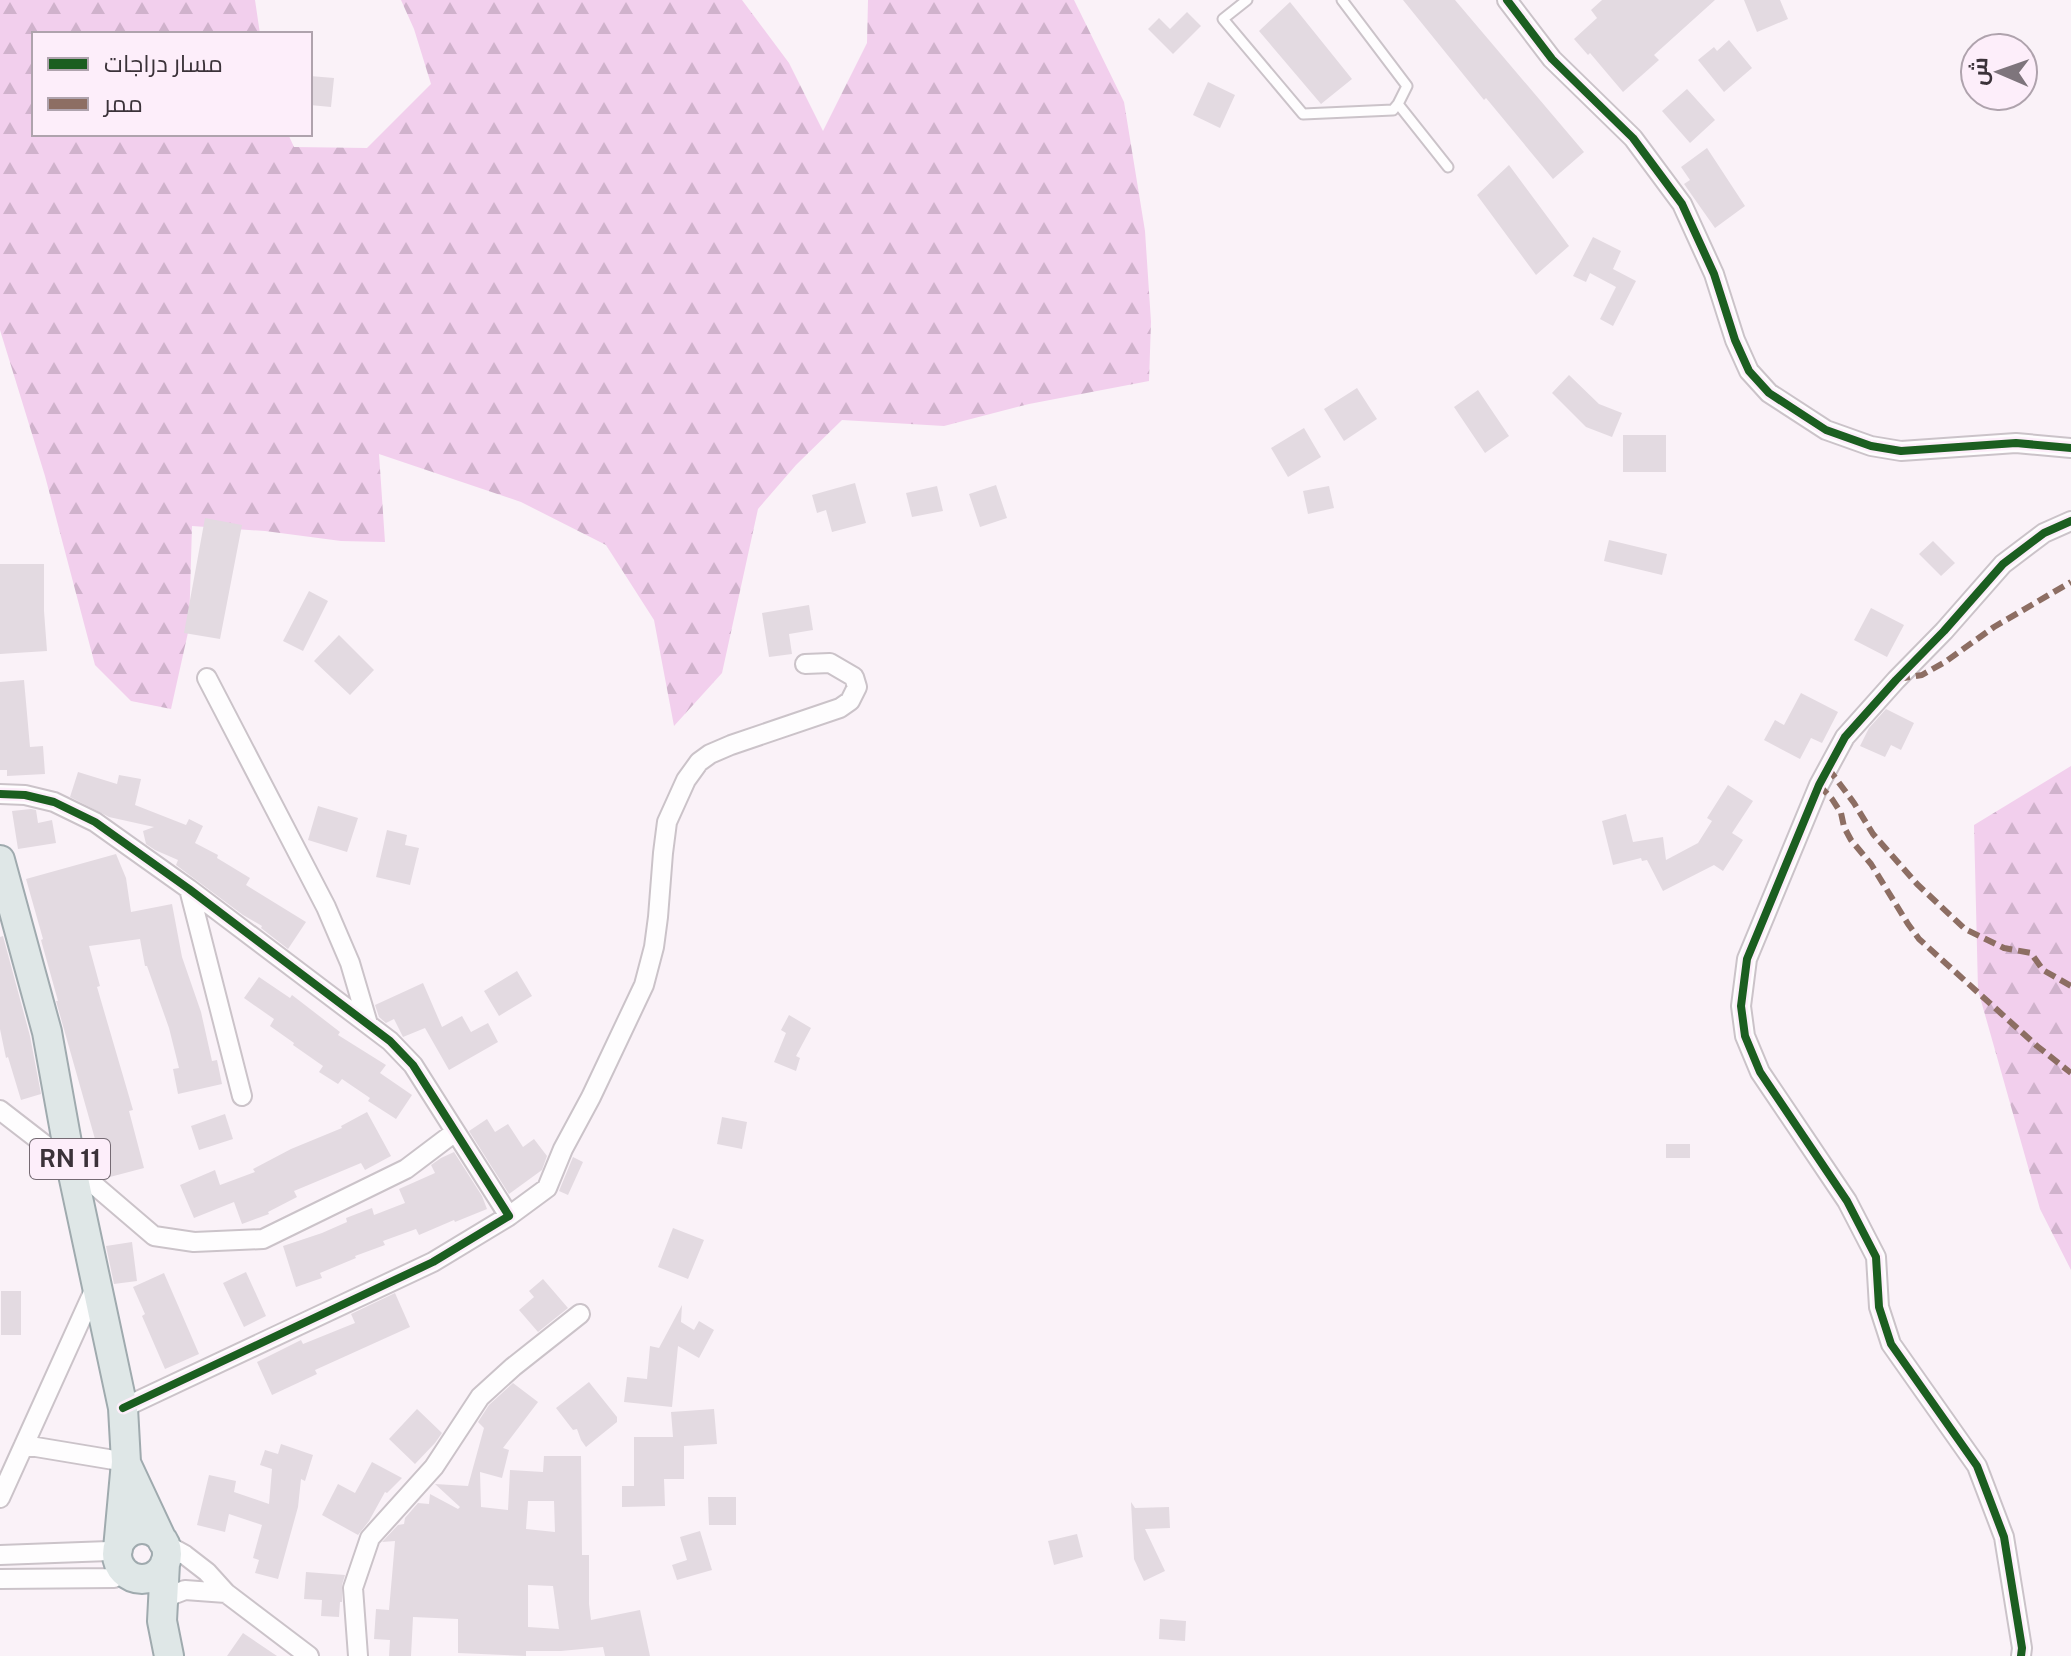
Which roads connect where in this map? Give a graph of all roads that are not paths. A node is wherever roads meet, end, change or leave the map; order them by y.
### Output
1 (1247, 0) edge
2 (1342, 0) edge
3 (1507, 0) edge
4 (1398, 104) junction
5 (1448, 167) dead end
6 (2071, 448) edge
7 (2071, 521) edge
8 (805, 664) dead end
9 (207, 678) dead end
10 (0, 794) edge
11 (0, 860) edge
12 (189, 889) junction
13 (368, 1024) junction
14 (242, 1096) dead end
15 (0, 1110) edge
16 (455, 1132) junction
17 (71, 1165) junction
18 (509, 1216) junction
19 (97, 1285) junction
20 (580, 1314) dead end
21 (123, 1408) junction
22 (24, 1445) junction
23 (126, 1462) junction
24 (0, 1498) edge
25 (164, 1550) junction
26 (0, 1555) edge
27 (120, 1561) junction
28 (0, 1579) edge
29 (226, 1593) junction
30 (163, 1614) junction
31 (169, 1656) edge
32 (309, 1656) edge
33 (358, 1656) edge
34 (2021, 1656) edge

1 - 4 lane
2 - 4 lane
3 - 6 street
4 - 5 lane
7 - 34 street
8 - 18 street
9 - 13 street
10 - 12 street
11 - 17 main road, RN 11
12 - 13 street
12 - 14 street
13 - 16 street
15 - 17 street
16 - 17 street
16 - 18 street
17 - 19 main road, RN 11
18 - 21 street
19 - 21 main road, RN 11
19 - 22 street
20 - 33 street
21 - 23 main road, RN 11
22 - 23 street
22 - 24 street
23 - 25 main road, RN 11
23 - 27 main road, RN 11
25 - 27 main road
25 - 27 main road
25 - 29 street
25 - 30 main road, RN 11
26 - 27 street
27 - 28 street
27 - 30 main road, RN 11
29 - 30 street
29 - 32 street
30 - 31 main road, RN 11

